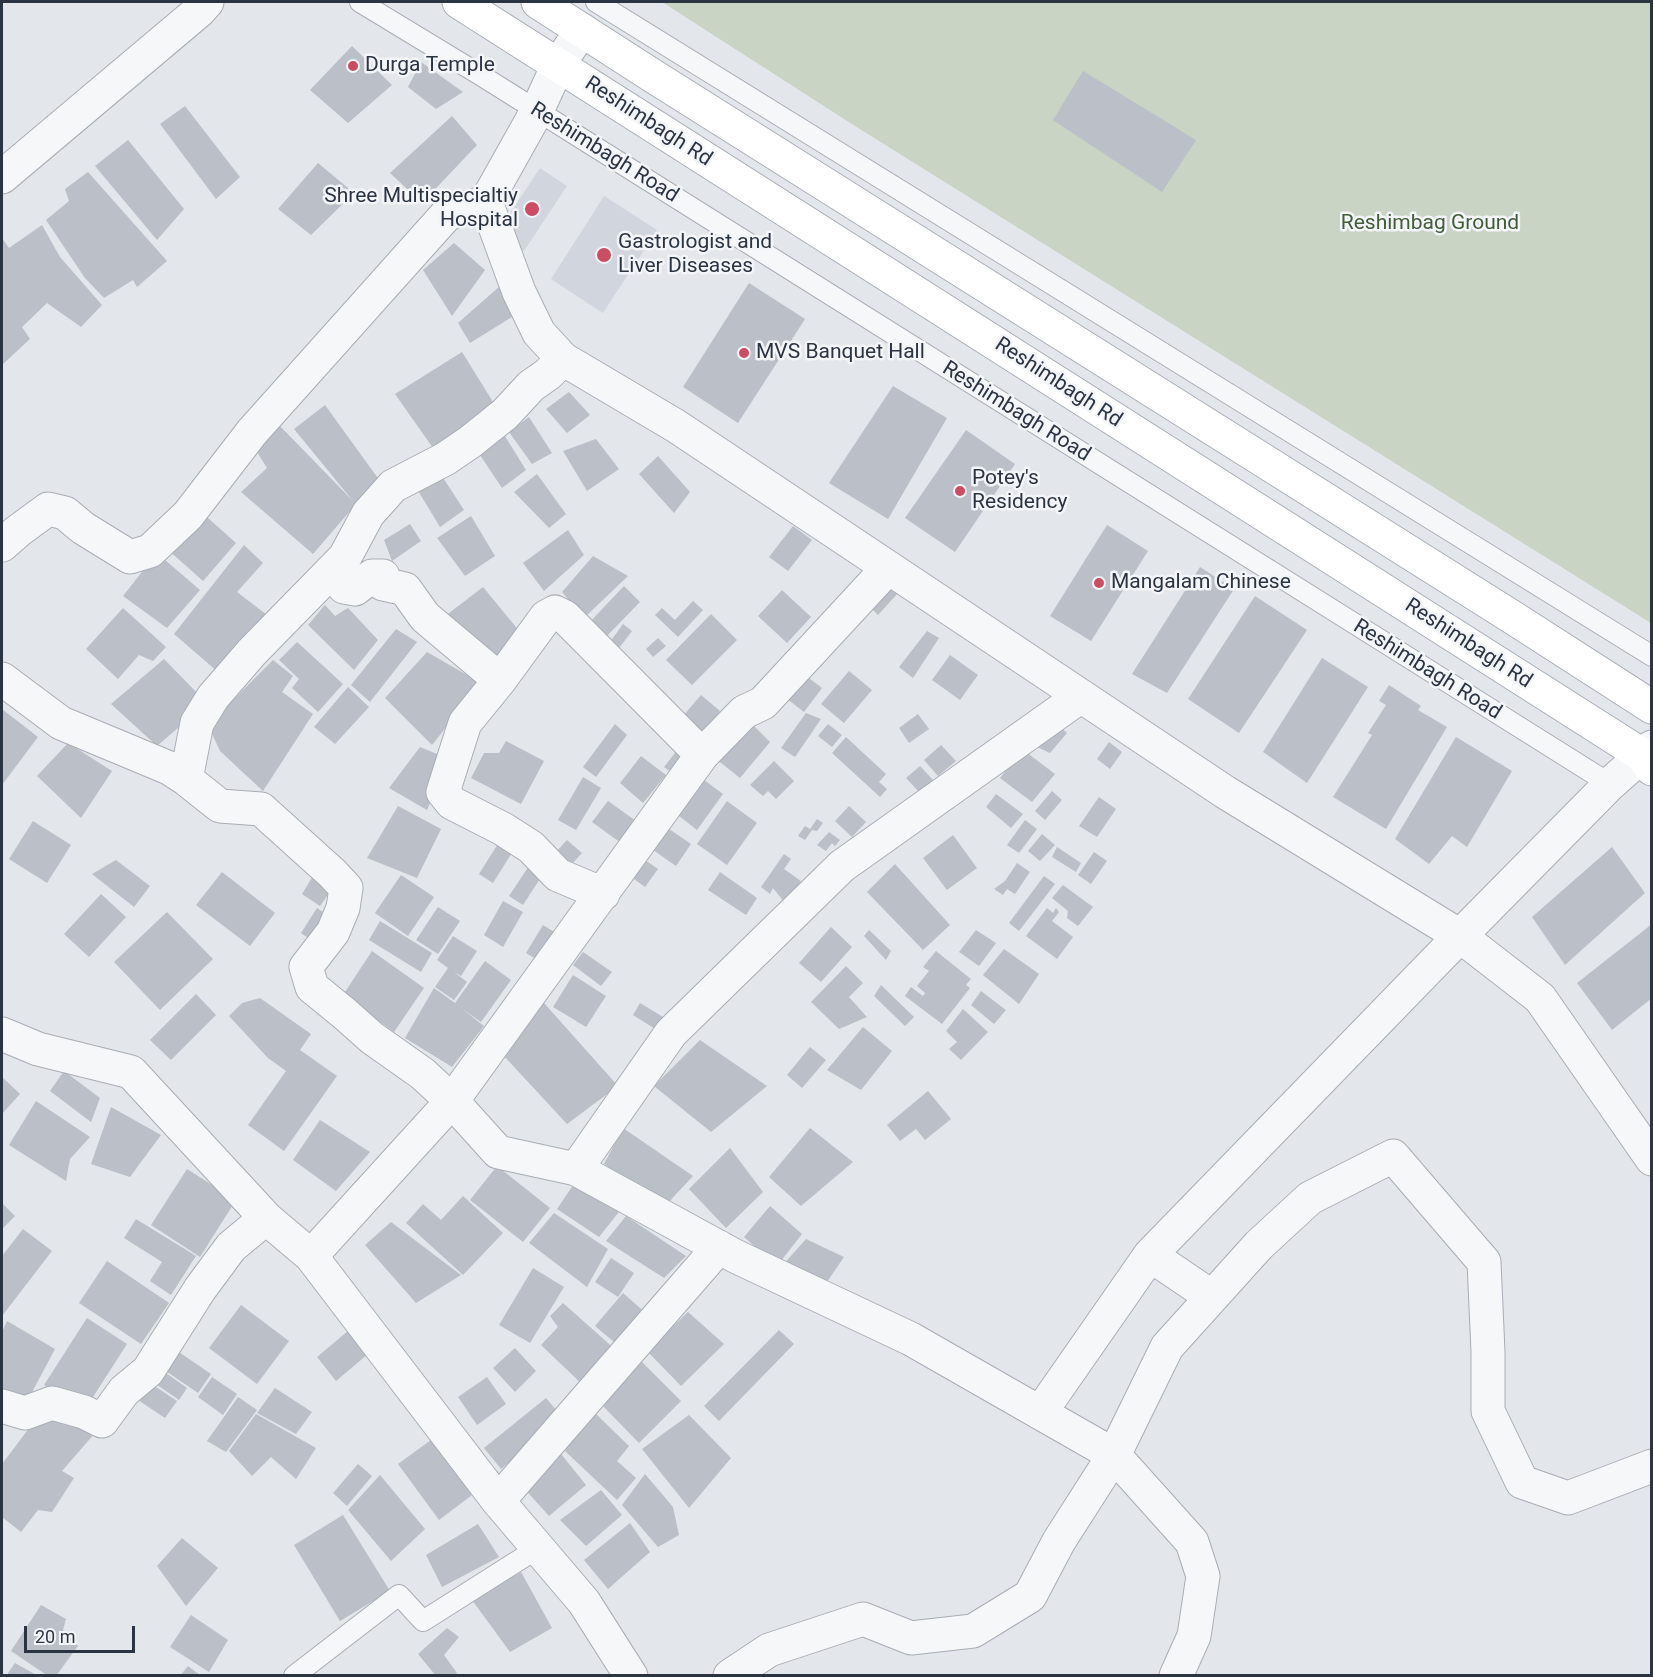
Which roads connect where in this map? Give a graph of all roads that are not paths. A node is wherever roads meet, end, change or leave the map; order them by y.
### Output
1 (207, 2) edge
2 (360, 2) edge
3 (459, 2) edge
4 (538, 2) edge
5 (589, 16) edge
6 (558, 65) junction
7 (537, 111) junction
8 (2, 177) edge
9 (486, 202) junction
10 (563, 359) junction
11 (2, 545) edge
12 (888, 568) junction
13 (331, 571) junction
14 (1652, 656) edge
15 (2, 679) edge
16 (500, 680) junction
17 (1081, 696) junction
18 (1652, 707) edge
19 (702, 755) junction
20 (1648, 757) edge
21 (186, 779) junction
22 (1610, 784) junction
23 (603, 894) junction
24 (1460, 936) junction
25 (2, 1034) edge
26 (452, 1101) junction
27 (1652, 1159) edge
28 (576, 1168) junction
29 (266, 1218) junction
30 (719, 1247) junction
31 (1150, 1255) junction
32 (311, 1256) junction
33 (1212, 1297) junction
34 (2, 1406) edge
35 (1040, 1413) junction
36 (1114, 1455) junction
37 (1652, 1466) edge
38 (498, 1501) junction
39 (538, 1548) junction
40 (294, 1676) edge
41 (631, 1676) edge
42 (730, 1676) edge
43 (1176, 1676) edge

1 - 8 street
2 - 7 lane, Reshimbagh Road
3 - 6 main road, Reshimbagh Rd
4 - 5 main road
5 - 6 street
5 - 14 lane
5 - 18 main road
6 - 7 street
6 - 20 main road, Reshimbagh Rd
7 - 9 street
7 - 22 lane, Reshimbagh Road
9 - 10 street
9 - 11 street
10 - 12 street
10 - 13 street
12 - 17 street
12 - 19 street
13 - 16 street
13 - 21 street
15 - 21 street
16 - 19 street
16 - 23 street
17 - 24 street
17 - 28 street
19 - 23 street
20 - 22 street
21 - 26 street
22 - 24 street
23 - 26 street
24 - 27 street
24 - 31 street
25 - 29 street
26 - 28 street
26 - 32 street
28 - 30 street
29 - 32 street
29 - 34 street
30 - 35 street
30 - 38 street
31 - 33 street
31 - 35 street
32 - 38 street
33 - 36 street
33 - 37 street
35 - 36 street
36 - 42 street
36 - 43 street
38 - 39 street
39 - 40 lane
39 - 41 street

